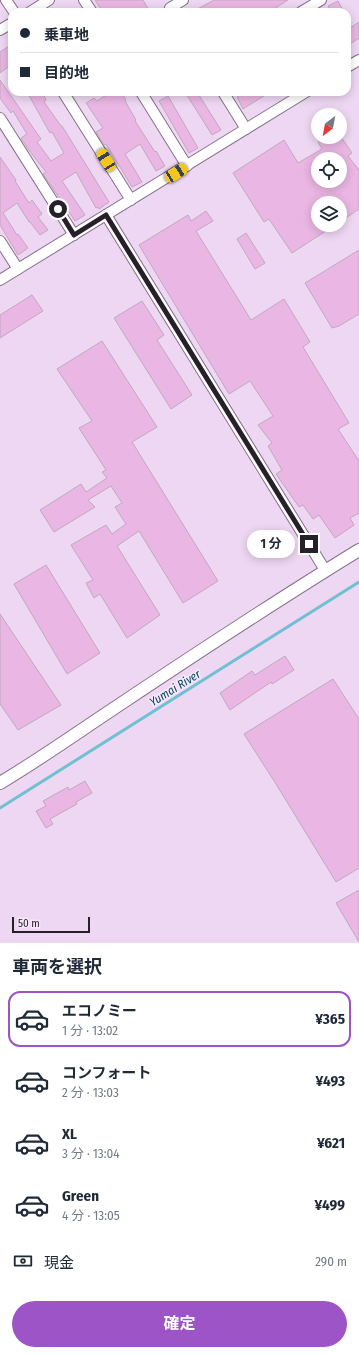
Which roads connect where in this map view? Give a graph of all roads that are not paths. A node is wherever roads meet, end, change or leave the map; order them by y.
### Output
1 (49, 0) edge
2 (183, 0) edge
3 (321, 0) edge
4 (170, 7) edge
5 (36, 8) edge
6 (308, 8) edge
7 (66, 96) edge
8 (143, 96) edge
9 (225, 96) edge
10 (300, 96) edge
11 (0, 118) edge
12 (246, 129) junction
13 (187, 166) junction
14 (131, 200) junction
15 (106, 215) junction
16 (74, 235) junction
17 (0, 241) edge
18 (18, 269) junction
19 (0, 280) edge
20 (359, 550) edge
21 (325, 570) junction
22 (0, 783) edge

1 - 5 street
2 - 4 street
3 - 6 street
7 - 14 street
8 - 13 street
9 - 12 street
10 - 12 street
11 - 16 street
12 - 13 street
13 - 14 street
14 - 15 street
15 - 16 street
15 - 21 street
16 - 18 street
17 - 18 street
18 - 19 street
20 - 21 street
21 - 22 street

